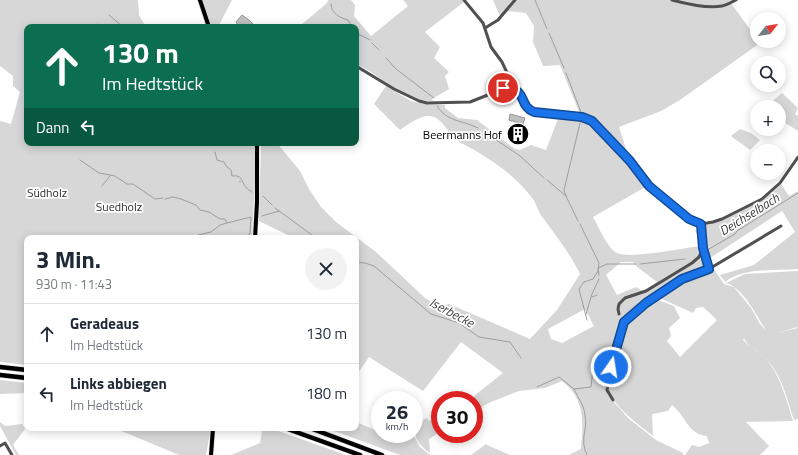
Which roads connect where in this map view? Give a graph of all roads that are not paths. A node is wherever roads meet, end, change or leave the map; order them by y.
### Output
1 (200, 0) edge
2 (464, 0) edge
3 (515, 0) edge
4 (672, 0) edge
5 (736, 0) edge
6 (208, 24) edge
7 (485, 28) junction
8 (359, 68) edge
9 (512, 88) junction
10 (257, 146) edge
11 (798, 157) edge
12 (701, 224) junction
13 (780, 226) dead end
14 (255, 235) edge
15 (703, 248) junction
16 (709, 269) junction
17 (619, 314) dead end
18 (0, 367) edge
19 (24, 370) edge
20 (0, 375) edge
21 (24, 378) edge
22 (613, 400) dead end
23 (213, 431) edge
24 (293, 431) edge
25 (318, 431) edge
26 (0, 446) edge
27 (12, 455) edge
28 (211, 455) edge
29 (360, 455) edge
30 (382, 455) edge

1 - 6 main road
2 - 7 street
3 - 7 street
4 - 5 street
7 - 9 street
8 - 9 street
9 - 12 street
10 - 14 main road
11 - 12 street
12 - 15 street
13 - 16 street
15 - 16 street
15 - 17 street
16 - 22 street
18 - 19 highway
20 - 21 highway
23 - 28 main road
24 - 29 highway
25 - 30 highway
26 - 27 street

